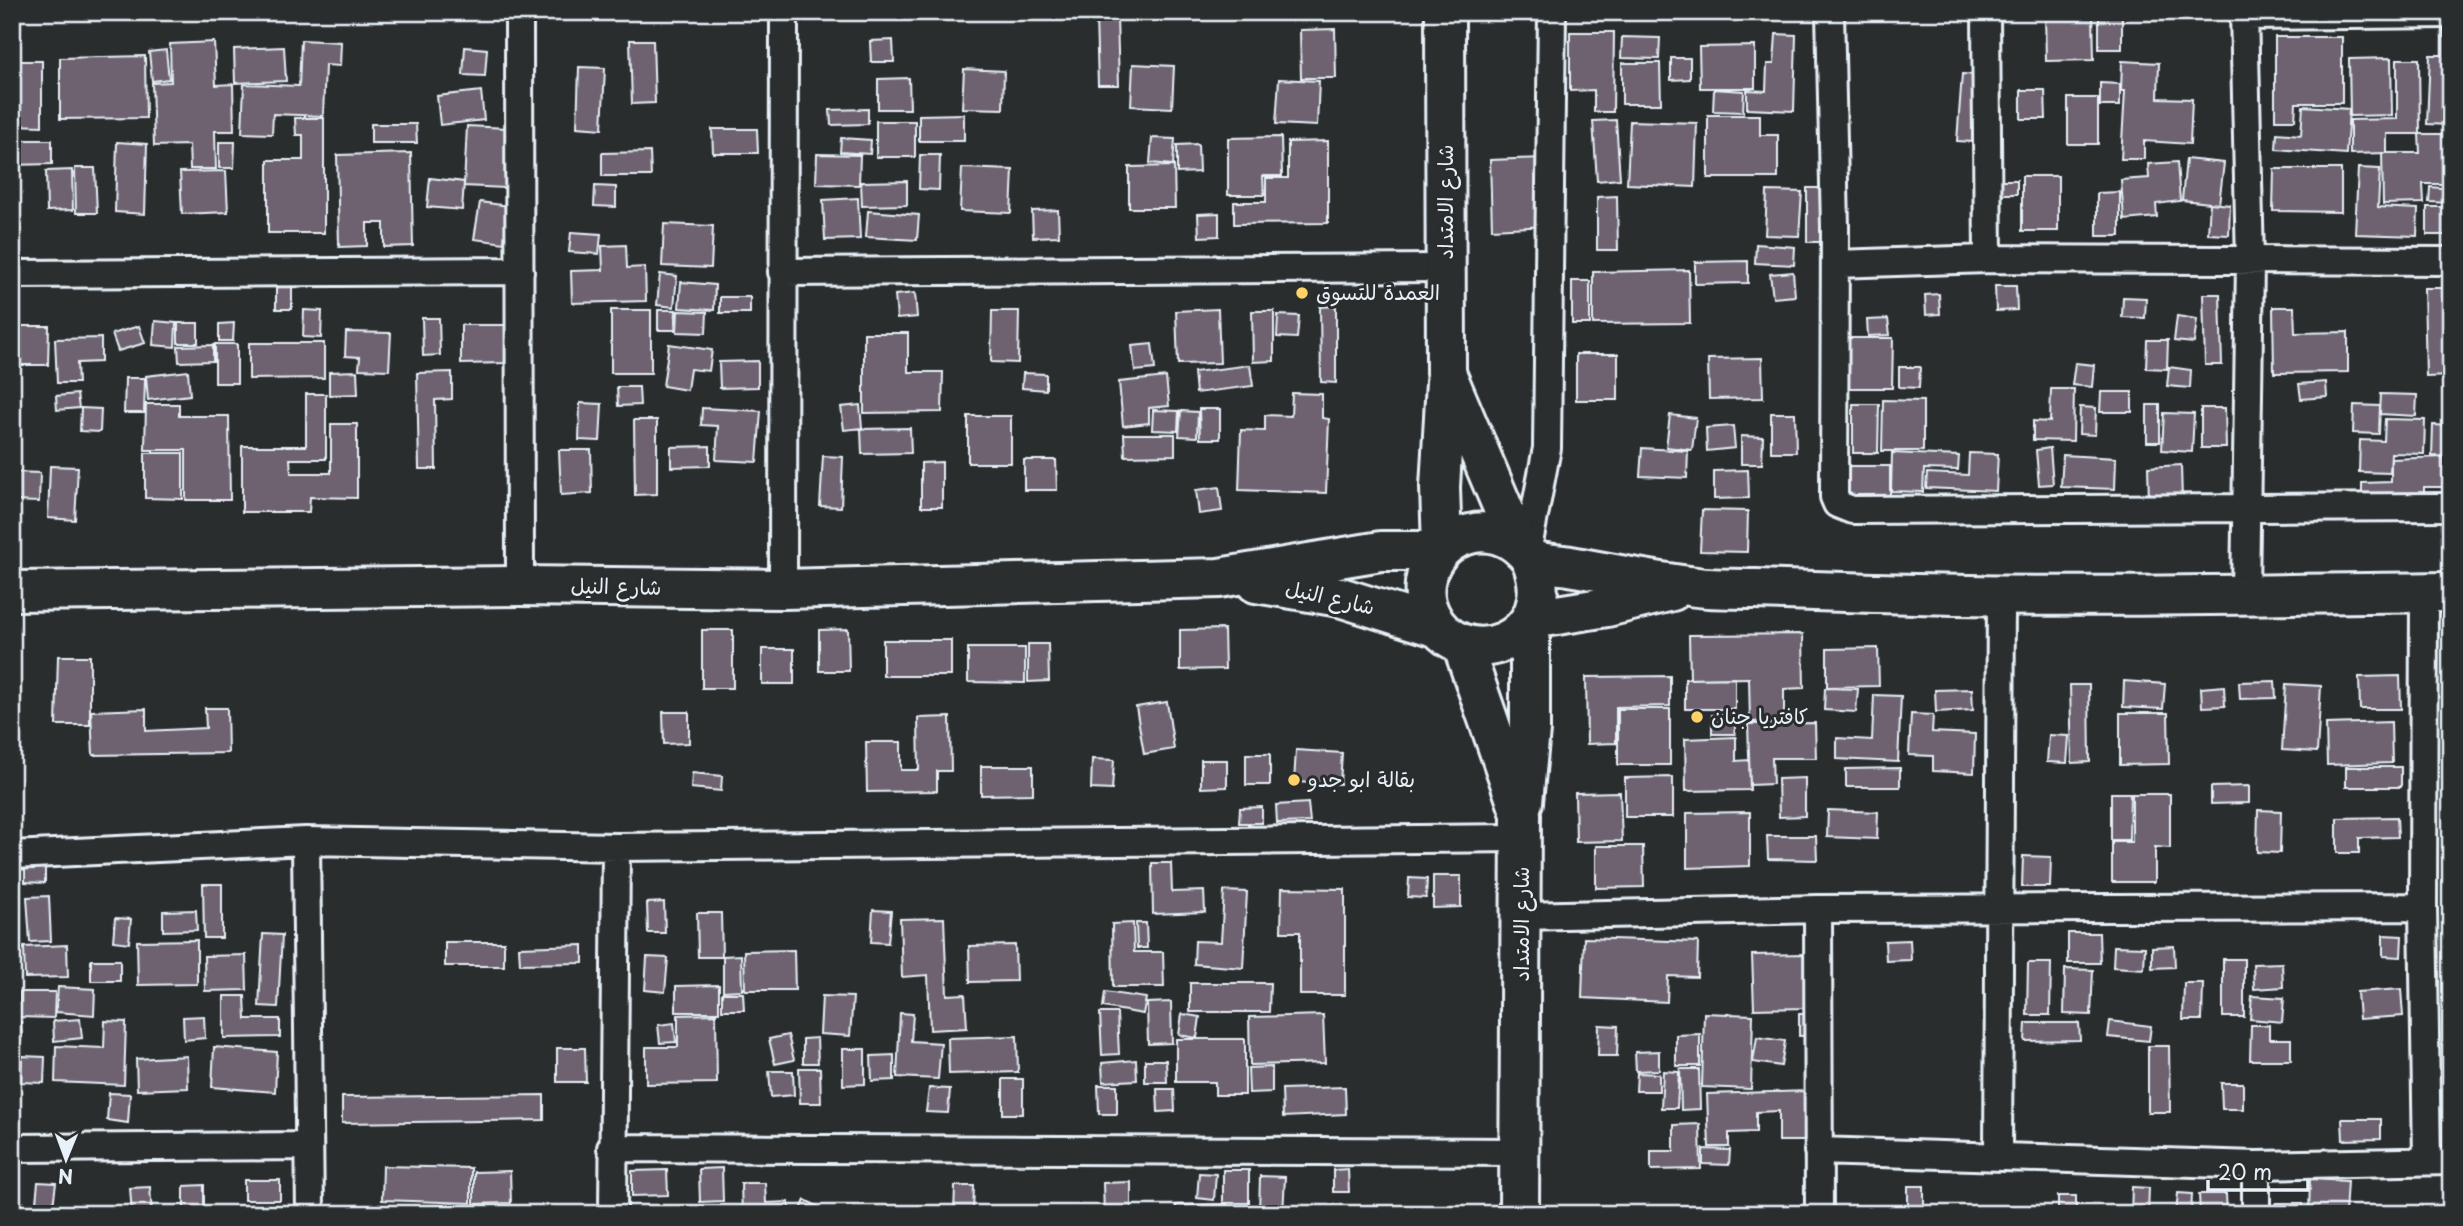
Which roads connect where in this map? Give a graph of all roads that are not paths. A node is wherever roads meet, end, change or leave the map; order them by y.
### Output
1 (519, 12) edge
2 (784, 12) edge
3 (1445, 12) edge
4 (1552, 12) edge
5 (1830, 12) edge
6 (1986, 12) edge
7 (2244, 14) edge
8 (2451, 14) edge
9 (1988, 259) junction
10 (2451, 261) edge
11 (2250, 262) junction
12 (1835, 264) junction
13 (1446, 268) junction
14 (520, 271) junction
15 (782, 272) junction
16 (12, 274) edge
17 (1446, 373) junction
18 (2451, 507) edge
19 (2246, 508) junction
20 (1441, 550) junction
21 (1526, 553) junction
22 (1219, 578) junction
23 (520, 586) junction
24 (1694, 587) junction
25 (783, 589) junction
26 (12, 591) edge
27 (2245, 593) junction
28 (2438, 593) edge
29 (2001, 597) junction
30 (1531, 620) junction
31 (1450, 636) junction
32 (1522, 826) junction
33 (306, 841) junction
34 (616, 847) junction
35 (12, 855) edge
36 (2423, 907) junction
37 (1997, 908) junction
38 (1818, 909) junction
39 (1522, 916) junction
40 (308, 1146) junction
41 (611, 1148) junction
42 (12, 1149) edge
43 (1519, 1152) junction
44 (1818, 1152) junction
45 (1998, 1155) junction
46 (2439, 1161) edge
47 (2256, 1165) junction
48 (310, 1214) edge
49 (613, 1214) edge
50 (1519, 1214) edge
51 (1819, 1214) edge
52 (2256, 1214) edge

1 - 14 street
2 - 15 street
3 - 13 street, شارع الامتداد
4 - 21 street
5 - 12 street
6 - 9 street
7 - 8 street
7 - 11 street
9 - 11 street
9 - 12 street
10 - 11 street
11 - 19 street
12 - 19 street
13 - 15 street
13 - 17 street, شارع الامتداد
14 - 16 street
14 - 23 street
15 - 25 street
17 - 20 street
17 - 21 street, شارع الامتداد
18 - 19 street
19 - 27 street
20 - 21 street
20 - 22 street, شارع النيل
20 - 31 street
21 - 24 street
21 - 30 street
22 - 25 street, شارع النيل
22 - 31 street, شارع النيل
23 - 25 street, شارع النيل
23 - 26 street, شارع النيل
24 - 29 street
24 - 30 street
27 - 28 street
27 - 29 street
28 - 36 street
29 - 37 street
30 - 31 street
30 - 32 street
31 - 32 street, شارع الامتداد
32 - 34 street
32 - 39 street, شارع الامتداد
33 - 34 street
33 - 35 street
33 - 40 street
34 - 41 street
36 - 37 street
36 - 46 street
37 - 38 street
37 - 45 street
38 - 39 street
38 - 44 street
39 - 43 street, شارع الامتداد
40 - 42 street
40 - 48 street
41 - 43 street
41 - 49 street
43 - 50 street, شارع الامتداد
44 - 45 street
44 - 51 street
45 - 47 street
46 - 47 street
47 - 52 street

